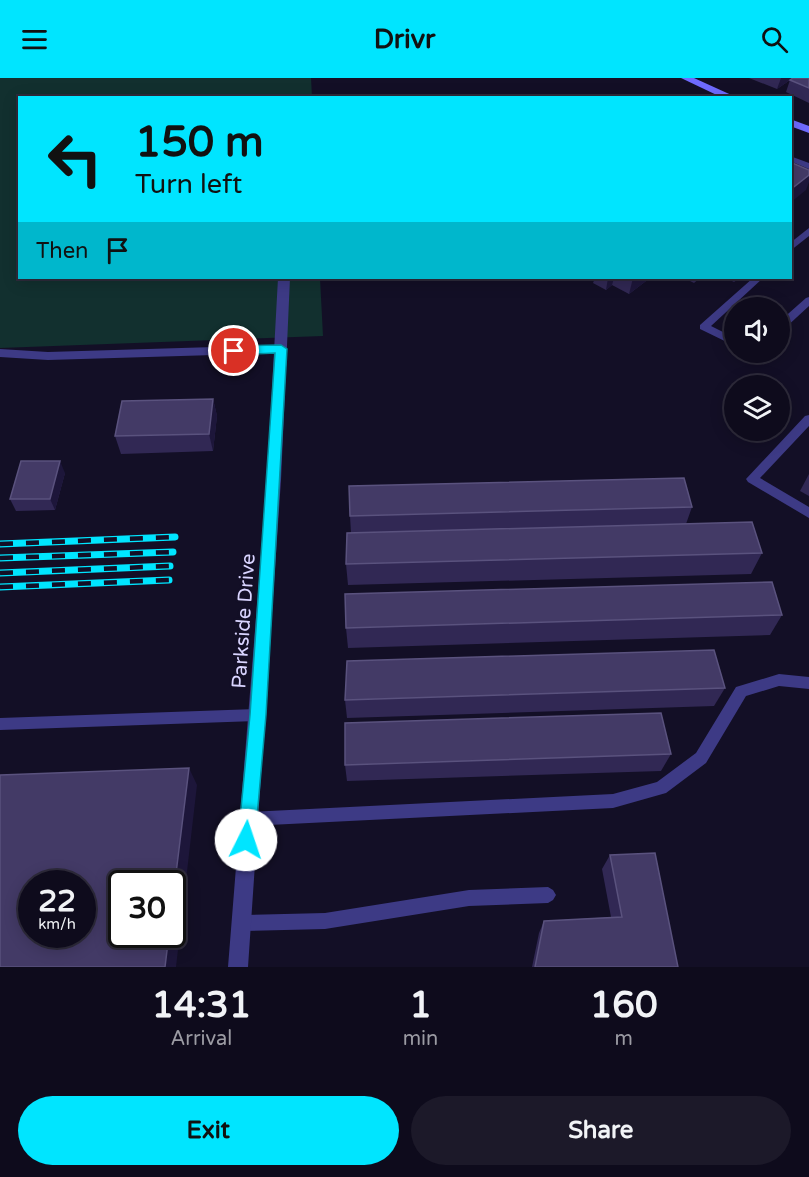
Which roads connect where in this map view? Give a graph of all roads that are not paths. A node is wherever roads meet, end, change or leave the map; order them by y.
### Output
1 (686, 78) edge
2 (728, 96) edge
3 (792, 123) edge
4 (809, 130) edge
5 (792, 159) edge
6 (809, 166) edge
7 (809, 231) edge
8 (792, 246) edge
9 (284, 279) edge
10 (757, 279) edge
11 (737, 297) edge
12 (809, 300) edge
13 (724, 309) edge
14 (790, 318) edge
15 (724, 337) edge
16 (281, 349) junction
17 (0, 353) edge
18 (809, 419) edge
19 (809, 513) edge
20 (809, 683) edge
21 (258, 715) junction
22 (0, 724) edge
23 (248, 819) junction
24 (549, 895) dead end
25 (241, 923) junction
26 (238, 967) edge

1 - 2 street
3 - 4 street
5 - 6 lane
7 - 8 lane
9 - 16 street, Parkside Drive
10 - 11 lane
12 - 14 lane
13 - 15 lane
16 - 17 lane
16 - 21 street, Parkside Drive
18 - 19 lane
20 - 23 lane
21 - 22 lane
21 - 23 street, Parkside Drive
23 - 25 street, Parkside Drive
24 - 25 lane
25 - 26 street, Parkside Drive

